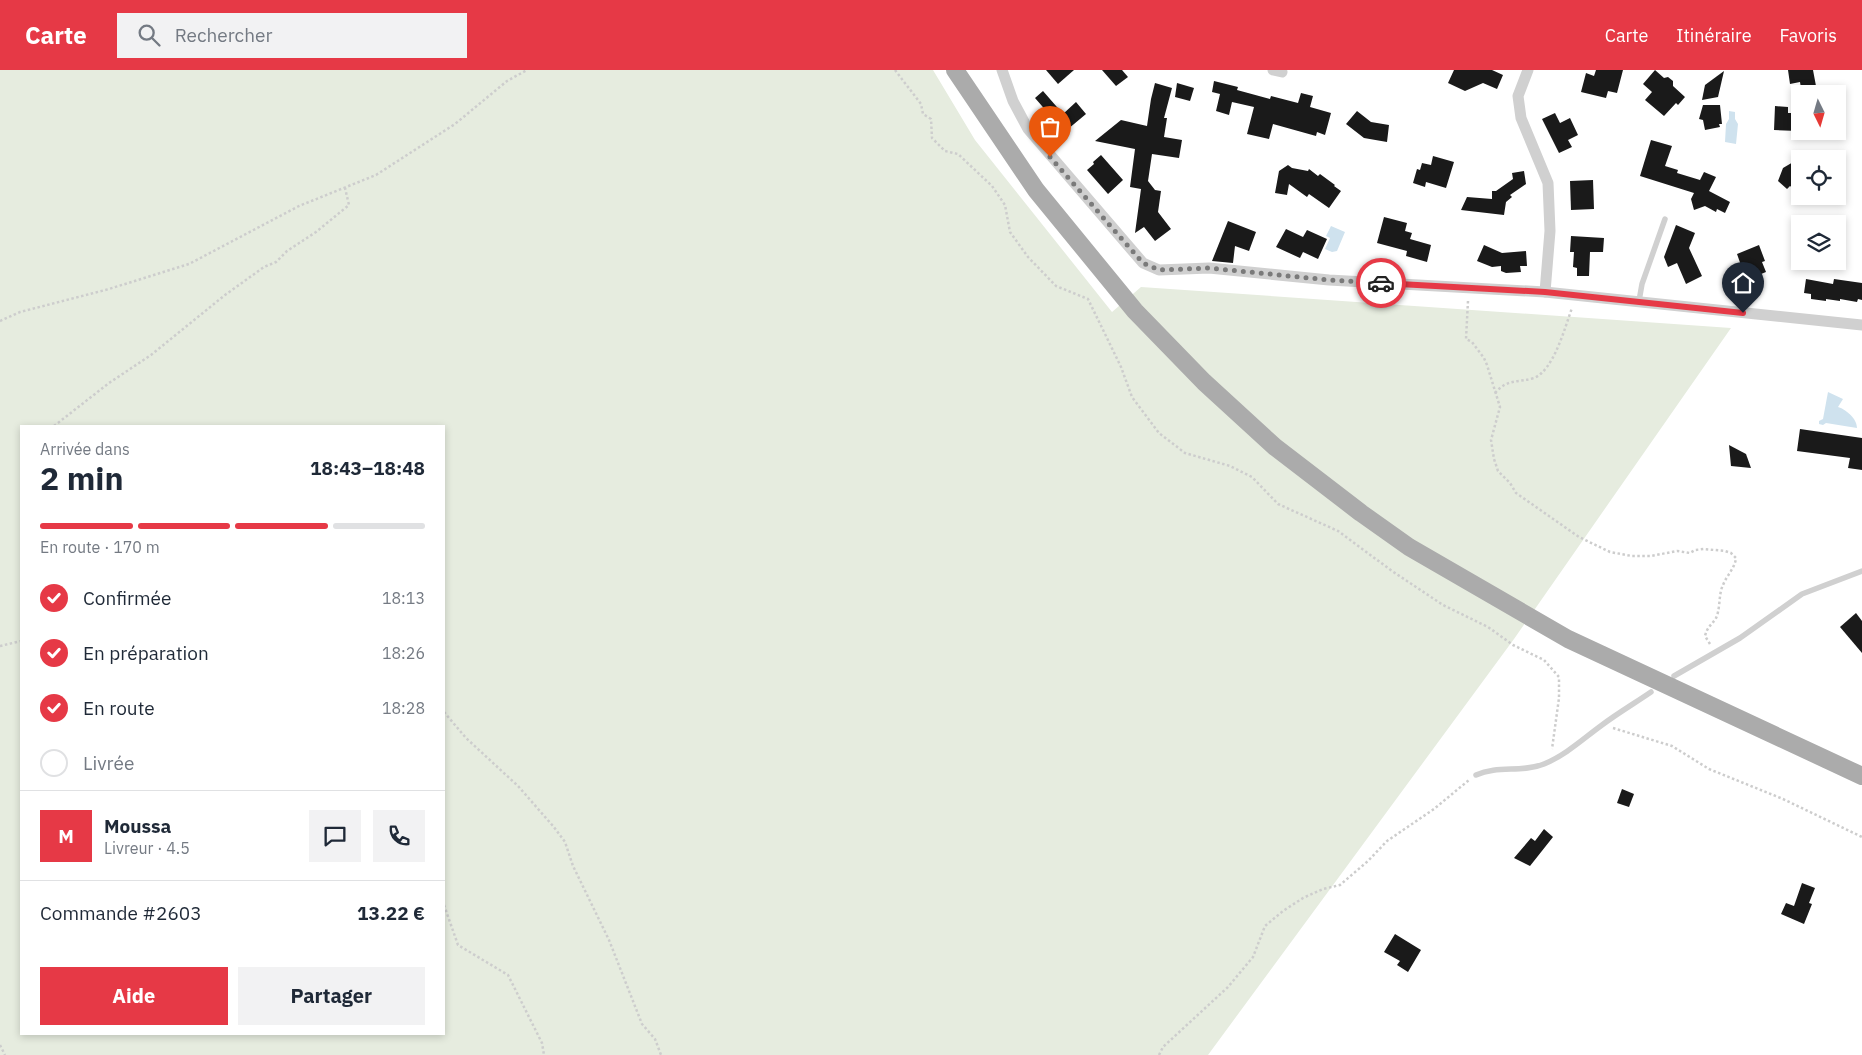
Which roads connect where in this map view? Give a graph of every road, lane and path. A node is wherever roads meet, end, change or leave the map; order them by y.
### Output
1 (527, 70) edge
2 (895, 70) edge
3 (955, 70) edge
4 (1002, 70) edge
5 (1528, 70) edge
6 (345, 188) junction
7 (1665, 219) dead end
8 (1469, 288) junction
9 (1545, 292) junction
10 (1577, 295) junction
11 (1639, 301) junction
12 (0, 321) edge
13 (1862, 325) edge
14 (1495, 393) junction
15 (55, 425) edge
16 (1862, 571) edge
17 (20, 641) edge
18 (0, 646) edge
19 (1715, 652) junction
20 (1674, 676) dead end
21 (1650, 692) dead end
22 (445, 713) edge
23 (1602, 724) junction
24 (1551, 760) junction
25 (1476, 775) joint
26 (1862, 776) edge
27 (1862, 837) edge
28 (445, 908) edge
29 (0, 1045) edge
30 (5, 1055) edge
31 (544, 1055) edge
32 (661, 1055) edge
33 (1159, 1055) edge

1 - 6 path
2 - 24 path
3 - 26 main road
4 - 8 street
5 - 9 street
6 - 12 path
6 - 15 path
7 - 11 lane
8 - 9 street
8 - 14 path
9 - 10 street
10 - 11 street
10 - 14 path
11 - 13 street
14 - 19 path
16 - 19 lane
17 - 18 path
19 - 20 lane
21 - 23 lane
22 - 32 path
23 - 24 lane
23 - 27 path
24 - 25 lane
25 - 33 path
28 - 31 path
29 - 30 path

